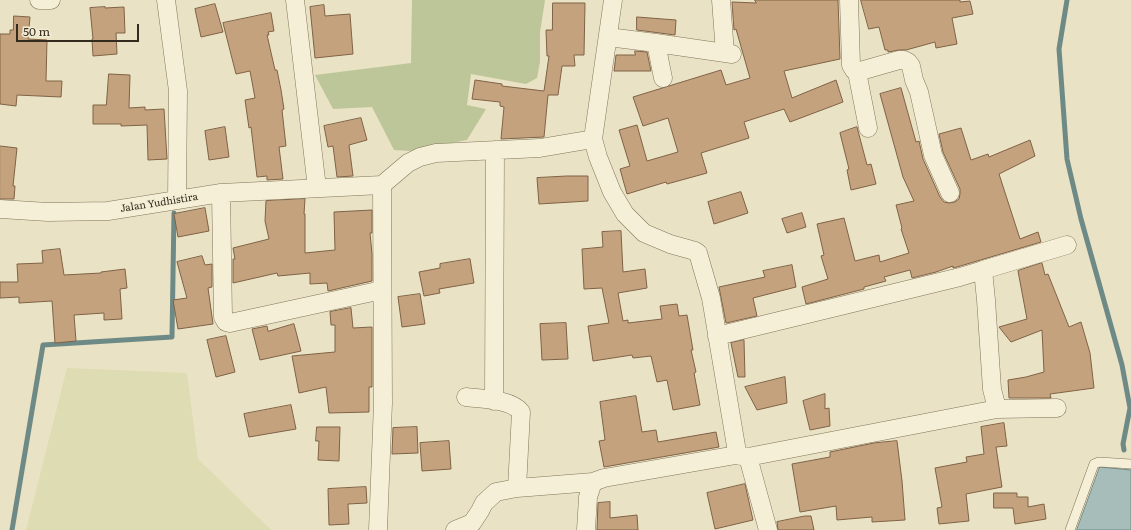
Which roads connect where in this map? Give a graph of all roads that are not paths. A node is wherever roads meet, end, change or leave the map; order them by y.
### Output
1 (39, 0) edge
2 (51, 0) edge
3 (166, 0) edge
4 (295, 0) edge
5 (613, 0) edge
6 (721, 0) edge
7 (849, 0) edge
8 (608, 37) junction
9 (656, 43) junction
10 (857, 72) junction
11 (663, 78) dead end
12 (868, 128) dead end
13 (593, 138) junction
14 (495, 150) junction
15 (382, 185) junction
16 (318, 188) junction
17 (221, 193) junction
18 (950, 193) dead end
19 (177, 200) junction
20 (0, 209) edge
21 (1067, 245) dead end
22 (983, 270) junction
23 (382, 290) junction
24 (717, 336) junction
25 (466, 398) dead end
26 (494, 401) junction
27 (1057, 408) dead end
28 (996, 409) junction
29 (742, 456) junction
30 (1131, 464) edge
31 (593, 482) junction
32 (517, 488) junction
33 (378, 530) edge
34 (454, 530) edge
35 (586, 530) edge
36 (768, 530) edge
37 (1070, 530) edge

1 - 2 street
3 - 19 street
4 - 16 street
5 - 8 street
6 - 9 street
7 - 10 street
8 - 9 street
8 - 13 street
9 - 11 street
10 - 12 street
10 - 18 street
13 - 14 street
13 - 24 street
14 - 15 street
14 - 26 street
15 - 16 street, Jalan Yudhistira
15 - 23 street
16 - 17 street, Jalan Yudhistira
17 - 19 street, Jalan Yudhistira
17 - 23 street
19 - 20 street, Jalan Yudhistira
21 - 22 street
22 - 24 street
22 - 28 street
23 - 33 street
24 - 29 street
25 - 26 street
26 - 32 street
27 - 28 street
28 - 29 street
29 - 31 street
29 - 36 street
30 - 37 lane
31 - 32 street
31 - 35 street
32 - 34 street

